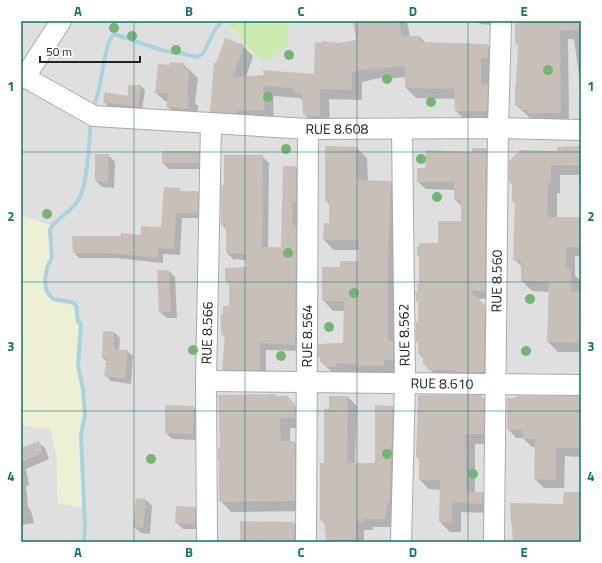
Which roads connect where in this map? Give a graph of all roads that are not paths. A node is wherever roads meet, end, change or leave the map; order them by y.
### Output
1 (61, 21) edge
2 (501, 21) edge
3 (23, 76) edge
4 (211, 124) junction
5 (402, 128) junction
6 (498, 128) junction
7 (308, 129) junction
8 (581, 130) edge
9 (206, 381) junction
10 (307, 382) junction
11 (405, 382) junction
12 (495, 384) junction
13 (581, 385) edge
14 (207, 542) edge
15 (306, 542) edge
16 (401, 542) edge
17 (494, 542) edge

1 - 3 street
2 - 6 street, RUE 8.560
3 - 4 street, RUE 8.608
4 - 7 street, RUE 8.608
4 - 9 street, RUE 8.566
5 - 6 street, RUE 8.608
5 - 7 street, RUE 8.608
5 - 11 street, RUE 8.562
6 - 8 street, RUE 8.608
6 - 12 street, RUE 8.560
7 - 10 street, RUE 8.564
9 - 10 street, RUE 8.610
9 - 14 street, RUE 8.566
10 - 11 street, RUE 8.610
10 - 15 street, RUE 8.564
11 - 12 street, RUE 8.610
11 - 16 street, RUE 8.562
12 - 13 street, RUE 8.610
12 - 17 street, RUE 8.560

